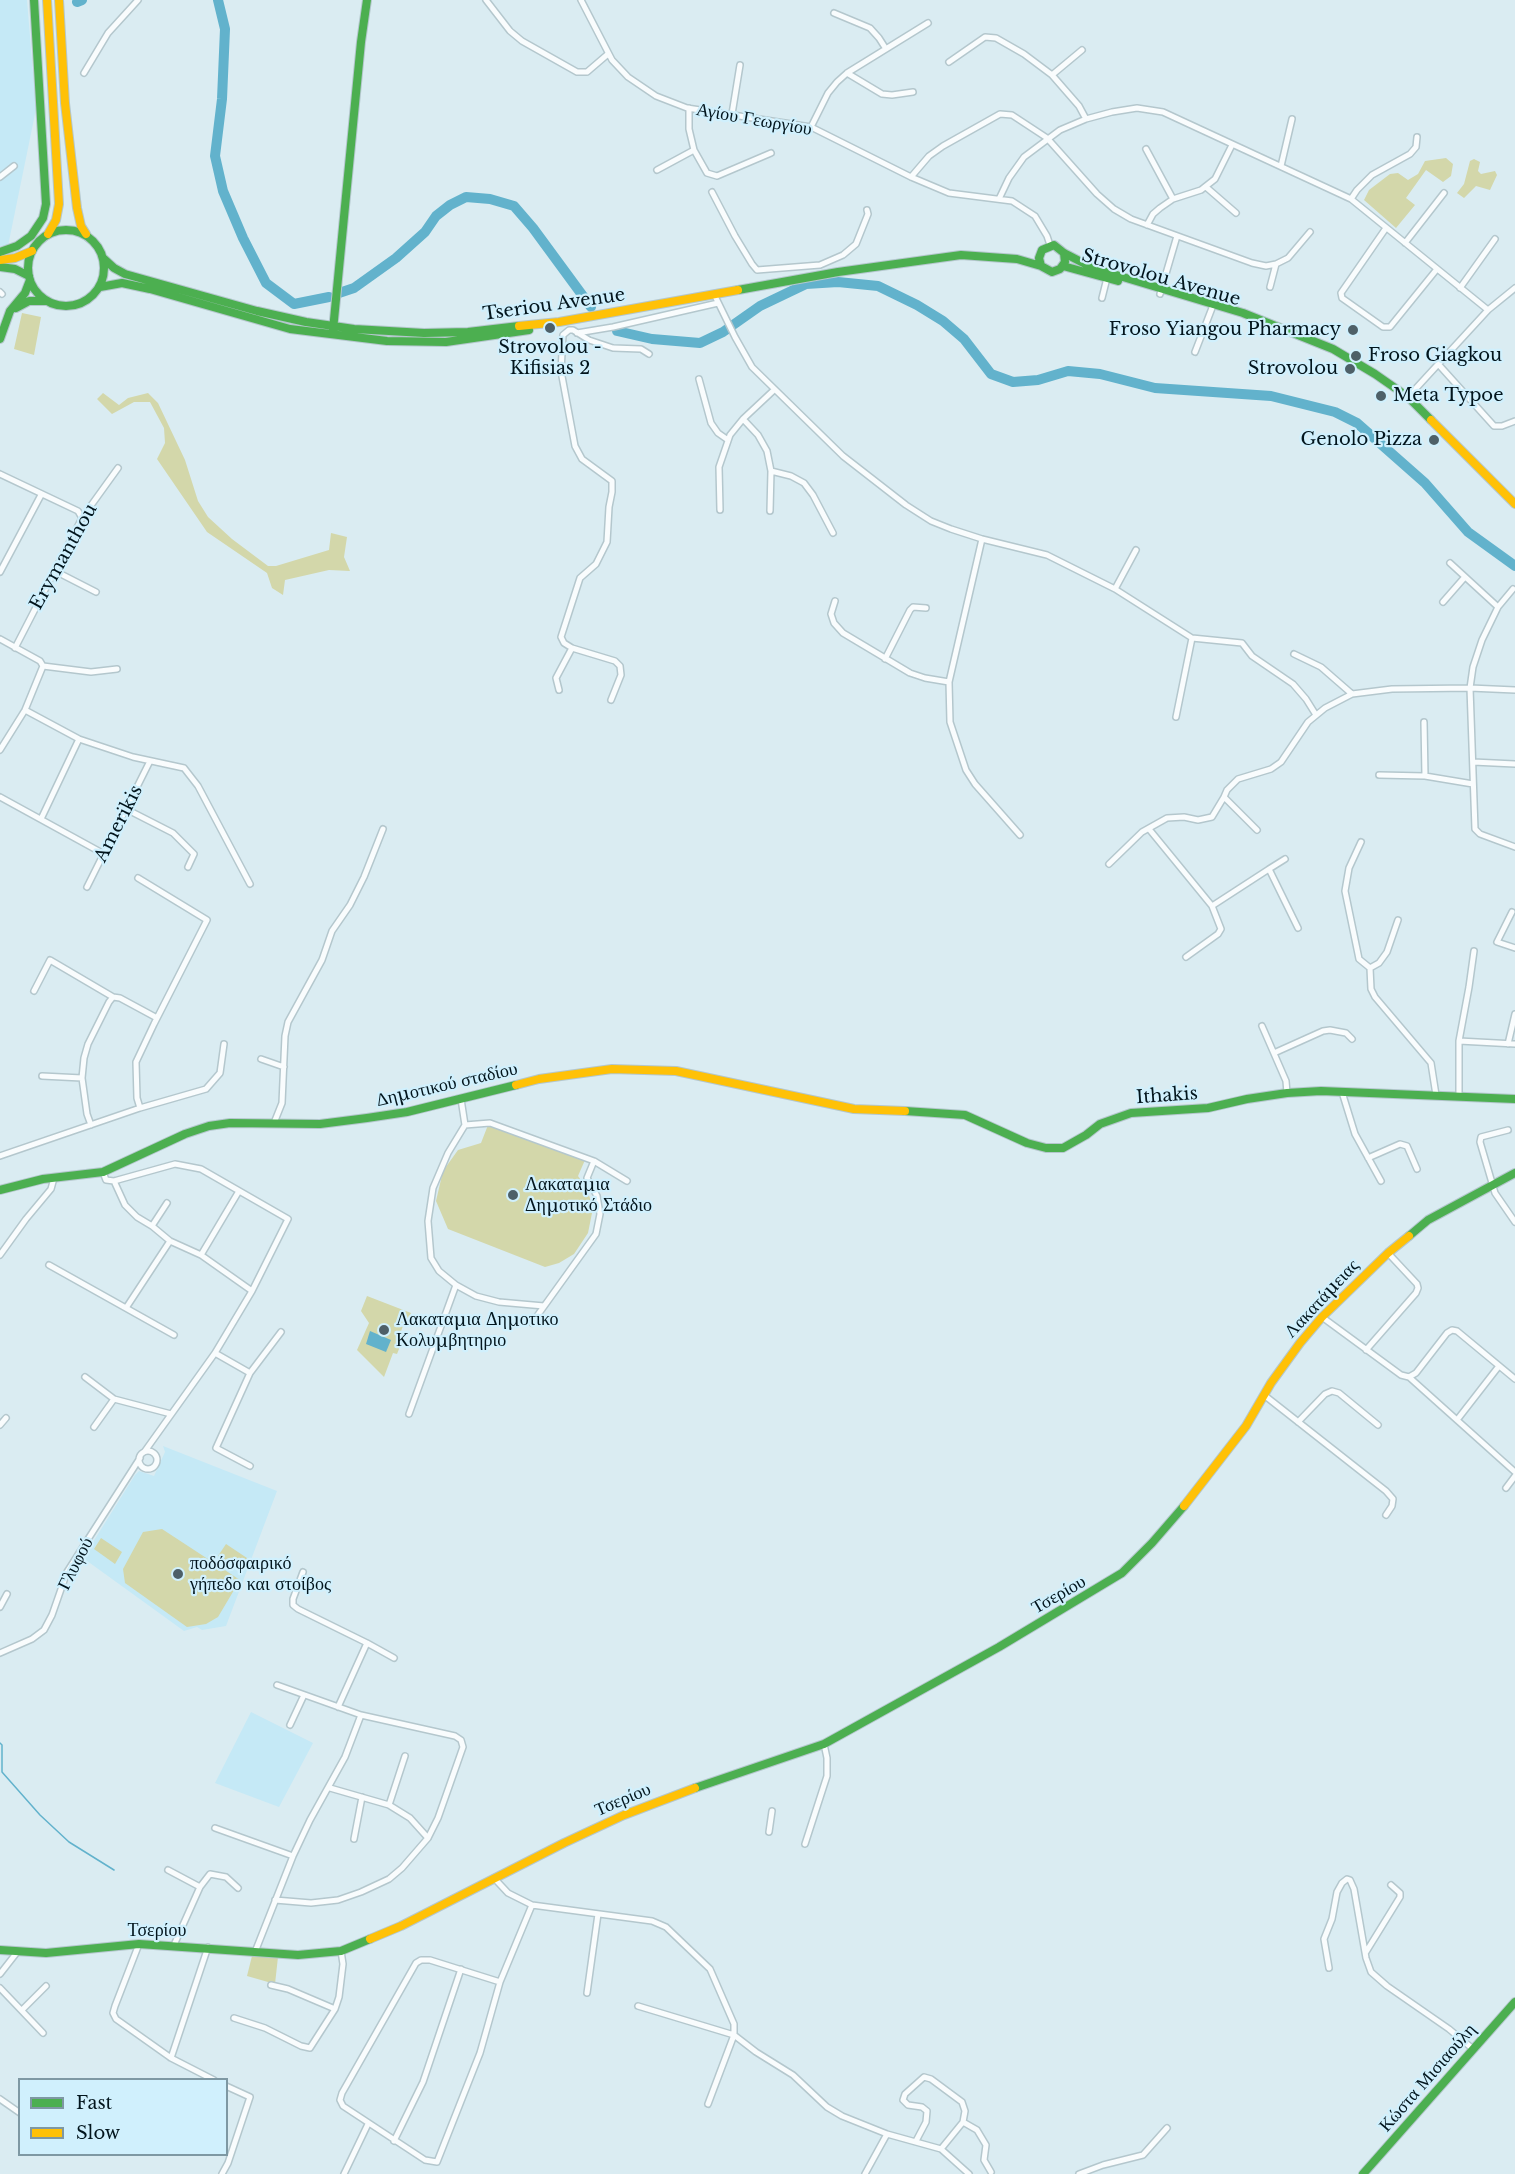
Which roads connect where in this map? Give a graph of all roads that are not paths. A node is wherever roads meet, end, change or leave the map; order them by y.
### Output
1 (34, 0) edge
2 (47, 0) edge
3 (59, 0) edge
4 (138, 0) edge
5 (367, 0) edge
6 (486, 0) edge
7 (581, 0) edge
8 (834, 13) dead end
9 (928, 23) dead end
10 (886, 49) junction
11 (1082, 50) dead end
12 (608, 54) junction
13 (949, 62) dead end
14 (740, 65) dead end
15 (84, 73) dead end
16 (847, 74) junction
17 (1052, 75) junction
18 (913, 92) dead end
19 (689, 108) junction
20 (732, 114) junction
21 (1086, 119) junction
22 (1292, 119) dead end
23 (812, 127) junction
24 (1417, 137) dead end
25 (1047, 138) junction
26 (1232, 145) junction
27 (1146, 149) dead end
28 (694, 150) junction
29 (771, 153) dead end
30 (14, 166) dead end
31 (1281, 166) junction
32 (657, 170) dead end
33 (0, 177) edge
34 (911, 177) junction
35 (1206, 187) junction
36 (712, 192) dead end
37 (1444, 193) dead end
38 (999, 199) junction
39 (1173, 199) junction
40 (1351, 199) junction
41 (867, 210) dead end
42 (1236, 213) dead end
43 (1147, 225) junction
44 (1386, 228) junction
45 (1310, 232) dead end
46 (48, 234) junction
47 (86, 234) junction
48 (1177, 236) junction
49 (1495, 239) dead end
50 (1405, 243) junction
51 (1050, 245) junction
52 (33, 251) junction
53 (0, 252) edge
54 (1040, 253) junction
55 (1064, 253) junction
56 (103, 258) junction
57 (1017, 259) junction
58 (0, 260) edge
59 (1276, 264) junction
60 (808, 265) junction
61 (1041, 266) junction
62 (1064, 266) junction
63 (0, 267) edge
64 (1437, 269) junction
65 (811, 276) junction
66 (30, 278) junction
67 (1107, 278) junction
68 (100, 287) junction
69 (1270, 287) dead end
70 (1460, 288) junction
71 (1515, 288) edge
72 (1161, 292) junction
73 (714, 294) junction
74 (1102, 298) dead end
75 (46, 301) junction
76 (718, 303) junction
77 (1212, 308) junction
78 (1488, 310) junction
79 (8, 317) junction
80 (1251, 318) junction
81 (562, 321) junction
82 (333, 326) junction
83 (566, 331) junction
84 (577, 333) junction
85 (332, 335) junction
86 (0, 339) edge
87 (1195, 352) dead end
88 (650, 354) dead end
89 (1439, 365) junction
90 (699, 379) dead end
91 (774, 390) junction
92 (1408, 397) junction
93 (743, 419) junction
94 (1515, 421) edge
95 (728, 440) junction
96 (118, 468) dead end
97 (771, 471) junction
98 (0, 474) edge
99 (41, 495) junction
100 (1515, 504) edge
101 (720, 510) dead end
102 (770, 512) dead end
103 (82, 518) junction
104 (832, 533) dead end
105 (982, 539) junction
106 (1136, 549) dead end
107 (1450, 563) dead end
108 (55, 571) junction
109 (0, 572) edge
110 (1464, 578) junction
111 (1115, 589) junction
112 (1513, 589) dead end
113 (96, 592) dead end
114 (835, 601) dead end
115 (1443, 602) dead end
116 (1498, 607) junction
117 (926, 608) dead end
118 (1192, 638) junction
119 (0, 639) edge
120 (15, 648) junction
121 (572, 648) junction
122 (1294, 654) dead end
123 (885, 659) junction
124 (44, 666) junction
125 (117, 669) dead end
126 (949, 682) junction
127 (1470, 688) junction
128 (559, 690) dead end
129 (1515, 690) edge
130 (1352, 693) junction
131 (611, 700) dead end
132 (25, 710) junction
133 (1316, 716) junction
134 (1176, 717) dead end
135 (1424, 722) dead end
136 (79, 739) junction
137 (0, 748) edge
138 (150, 761) junction
139 (1473, 762) junction
140 (1515, 764) edge
141 (1379, 776) dead end
142 (1425, 776) junction
143 (1473, 784) junction
144 (0, 797) edge
145 (1224, 797) junction
146 (126, 809) junction
147 (41, 819) junction
148 (383, 829) dead end
149 (1149, 829) junction
150 (1257, 830) dead end
151 (1020, 835) dead end
152 (1361, 842) dead end
153 (1515, 847) edge
154 (104, 854) junction
155 (1285, 859) dead end
156 (1109, 864) dead end
157 (188, 867) dead end
158 (1269, 869) junction
159 (138, 878) dead end
160 (250, 884) dead end
161 (87, 887) dead end
162 (1212, 906) junction
163 (1512, 912) dead end
164 (1398, 920) dead end
165 (1298, 928) dead end
166 (1515, 948) edge
167 (1474, 951) dead end
168 (1186, 957) dead end
169 (1370, 968) junction
170 (34, 991) dead end
171 (113, 997) junction
172 (1515, 1014) edge
173 (157, 1018) junction
174 (1262, 1026) dead end
175 (1352, 1039) dead end
176 (1459, 1041) junction
177 (224, 1044) dead end
178 (1512, 1044) edge
179 (1274, 1053) junction
180 (261, 1059) dead end
181 (284, 1067) junction
182 (42, 1076) dead end
183 (82, 1078) junction
184 (1342, 1092) junction
185 (1287, 1093) junction
186 (1436, 1095) junction
187 (1459, 1096) junction
188 (801, 1097) joint
189 (461, 1099) junction
190 (1515, 1099) edge
191 (140, 1108) junction
192 (274, 1123) junction
193 (92, 1125) junction
194 (465, 1125) junction
195 (1508, 1130) dead end
196 (0, 1156) edge
197 (1368, 1158) junction
198 (594, 1161) junction
199 (1417, 1169) dead end
200 (103, 1172) junction
201 (1515, 1173) edge
202 (54, 1178) junction
203 (114, 1181) junction
204 (627, 1181) dead end
205 (1381, 1181) dead end
206 (1492, 1184) junction
207 (0, 1190) edge
208 (239, 1191) junction
209 (167, 1203) dead end
210 (1515, 1222) edge
211 (152, 1226) junction
212 (170, 1241) junction
213 (1388, 1253) junction
214 (0, 1256) edge
215 (201, 1256) junction
216 (50, 1265) dead end
217 (456, 1285) junction
218 (252, 1291) junction
219 (544, 1306) junction
220 (126, 1308) junction
221 (1322, 1317) junction
222 (532, 1323) dead end
223 (281, 1332) dead end
224 (174, 1335) dead end
225 (1366, 1350) junction
226 (215, 1353) junction
227 (1499, 1366) junction
228 (250, 1373) junction
229 (85, 1377) dead end
230 (1409, 1377) junction
231 (1515, 1379) edge
232 (1264, 1395) junction
233 (114, 1399) junction
234 (171, 1414) junction
235 (409, 1414) dead end
236 (6, 1418) dead end
237 (1457, 1420) junction
238 (1298, 1422) junction
239 (0, 1425) edge
240 (1378, 1425) dead end
241 (94, 1427) dead end
242 (145, 1451) junction
243 (140, 1458) junction
244 (250, 1466) dead end
245 (1515, 1474) edge
246 (1506, 1488) dead end
247 (1196, 1492) joint
248 (1386, 1515) dead end
249 (303, 1572) dead end
250 (7, 1594) dead end
251 (0, 1607) edge
252 (368, 1642) junction
253 (0, 1653) edge
254 (394, 1658) dead end
255 (278, 1685) dead end
256 (304, 1695) junction
257 (338, 1707) junction
258 (361, 1715) junction
259 (290, 1725) dead end
260 (824, 1744) junction
261 (405, 1756) dead end
262 (330, 1788) junction
263 (362, 1797) junction
264 (389, 1805) junction
265 (772, 1811) dead end
266 (215, 1828) dead end
267 (769, 1832) dead end
268 (428, 1838) junction
269 (354, 1839) dead end
270 (805, 1844) dead end
271 (293, 1856) junction
272 (168, 1870) dead end
273 (494, 1878) junction
274 (1391, 1885) dead end
275 (200, 1887) junction
276 (238, 1888) dead end
277 (275, 1900) junction
278 (532, 1905) junction
279 (598, 1914) junction
280 (139, 1944) junction
281 (174, 1945) junction
282 (208, 1947) junction
283 (0, 1950) edge
284 (18, 1951) junction
285 (255, 1952) junction
286 (340, 1952) junction
287 (1366, 1952) junction
288 (1329, 1968) dead end
289 (461, 1969) junction
290 (0, 1974) edge
291 (500, 1982) junction
292 (271, 1985) dead end
293 (46, 1986) dead end
294 (0, 1988) edge
295 (586, 1994) dead end
296 (1515, 2002) edge
297 (638, 2006) dead end
298 (335, 2009) junction
299 (22, 2010) junction
300 (234, 2018) dead end
301 (43, 2033) dead end
302 (734, 2035) junction
303 (1473, 2049) junction
304 (171, 2058) junction
305 (212, 2078) edge
306 (228, 2087) edge
307 (0, 2099) edge
308 (708, 2104) dead end
309 (18, 2112) edge
310 (963, 2122) junction
311 (368, 2124) junction
312 (1167, 2128) dead end
313 (887, 2134) junction
314 (394, 2141) junction
315 (916, 2141) junction
316 (941, 2149) junction
317 (991, 2172) dead end
318 (222, 2174) edge
319 (344, 2174) edge
320 (865, 2174) edge
321 (969, 2174) edge
322 (1079, 2174) edge
323 (1363, 2174) edge

1 - 53 main road
2 - 46 main road
3 - 47 main road
4 - 15 street
5 - 82 main road
6 - 12 street
7 - 12 street, Αγίου Γεωργίου
8 - 10 street
9 - 10 street
10 - 16 street
11 - 17 street
12 - 19 street, Αγίου Γεωργίου
13 - 17 street
14 - 20 street
16 - 18 street
16 - 23 street
17 - 21 street
19 - 20 street, Αγίου Γεωργίου
19 - 28 street
20 - 23 street, Αγίου Γεωργίου
21 - 25 street
21 - 26 street
22 - 31 street
23 - 34 street, Αγίου Γεωργίου
24 - 40 street
25 - 34 street
25 - 38 street
25 - 43 street
26 - 31 street
26 - 35 street
27 - 39 street
28 - 29 street
28 - 32 street
30 - 33 street
31 - 40 street
34 - 38 street, Αγίου Γεωργίου
35 - 39 street
35 - 42 street
36 - 60 street
37 - 50 street
38 - 51 street, Αγίου Γεωργίου
39 - 43 street
40 - 44 street
41 - 60 street
43 - 48 street
44 - 50 street
44 - 64 street
45 - 59 street
46 - 47 main road
46 - 52 main road
47 - 56 main road
48 - 59 street
48 - 72 street
49 - 70 street
50 - 64 street
51 - 54 main road
51 - 55 main road
52 - 58 main road
52 - 66 main road
54 - 57 main road, Tseriou Avenue
54 - 61 main road
55 - 62 main road
55 - 72 main road, Strovolou Avenue
56 - 68 main road
56 - 82 main road, Tseriou Avenue
57 - 61 main road, Tseriou Avenue
57 - 65 main road, Tseriou Avenue
59 - 69 street
60 - 65 street
61 - 62 main road
62 - 67 main road, Strovolou Avenue
63 - 66 main road
64 - 70 street
65 - 73 main road, Tseriou Avenue
66 - 75 main road
66 - 79 main road
67 - 72 main road, Strovolou Avenue
67 - 74 street
68 - 75 main road
68 - 85 main road
70 - 78 street
71 - 78 street
72 - 77 main road, Strovolou Avenue
72 - 80 main road, Strovolou Avenue
73 - 76 street
73 - 81 main road, Tseriou Avenue
75 - 79 main road
76 - 84 street
76 - 91 street
77 - 80 main road, Strovolou Avenue
77 - 87 street
78 - 89 street
79 - 86 main road
80 - 92 main road, Strovolou Avenue
81 - 82 main road, Tseriou Avenue
81 - 83 street
81 - 85 main road
82 - 85 main road
83 - 84 street
83 - 121 street
84 - 88 street
89 - 92 street
89 - 94 street
90 - 95 street
91 - 93 street
91 - 105 street
92 - 100 main road, Strovolou Avenue
93 - 95 street
93 - 97 street
95 - 101 street
96 - 103 street, Erymanthou
97 - 102 street
97 - 104 street
98 - 99 street
99 - 103 street
99 - 109 street
103 - 108 street, Erymanthou
105 - 111 street
105 - 126 street
106 - 111 street
107 - 110 street
108 - 113 street
108 - 120 street, Erymanthou
110 - 115 street
110 - 116 street
111 - 118 street
112 - 116 street
114 - 123 street
116 - 127 street
117 - 123 street
118 - 133 street
118 - 134 street
119 - 120 street
120 - 124 street
121 - 128 street
121 - 131 street
122 - 130 street
123 - 126 street
124 - 125 street
124 - 132 street
126 - 151 street
127 - 129 street
127 - 130 street
127 - 139 street
130 - 133 street
132 - 136 street
132 - 137 street
133 - 145 street
135 - 142 street
136 - 138 street
136 - 147 street
138 - 146 street, Amerikis
138 - 160 street
139 - 140 street
139 - 143 street
141 - 142 street
142 - 143 street
143 - 153 street
144 - 147 street
145 - 149 street
145 - 150 street
146 - 154 street, Amerikis
146 - 157 street
147 - 154 street
148 - 181 street
149 - 156 street
149 - 162 street
152 - 169 street
154 - 161 street, Amerikis
155 - 158 street
158 - 162 street
158 - 165 street
159 - 173 street
162 - 168 street
163 - 166 street
164 - 169 street
167 - 176 street
169 - 186 street
170 - 171 street
171 - 173 street
171 - 183 street
172 - 178 street
173 - 191 street
174 - 179 street
175 - 179 street
176 - 178 street
176 - 187 street
177 - 191 street
179 - 185 street
180 - 181 street
181 - 192 street
182 - 183 street
183 - 193 street
184 - 185 main road, Ithakis
184 - 186 main road, Ithakis
184 - 197 street
185 - 188 main road, Ithakis
186 - 187 main road, Ithakis
187 - 190 main road, Ithakis
188 - 189 main road, Δημοτικού σταδίου
189 - 192 main road, Δημοτικού σταδίου
189 - 194 street
191 - 193 street
192 - 200 main road, Δημοτικού σταδίου
193 - 196 street
194 - 198 street
194 - 217 street
195 - 206 street
197 - 199 street
197 - 205 street
198 - 204 street
198 - 219 street
200 - 202 main road, Δημοτικού σταδίου
200 - 203 street
201 - 206 main road, Λακατάμειας
202 - 207 main road, Δημοτικού σταδίου
202 - 214 street
203 - 208 street
203 - 211 street
206 - 210 street
206 - 213 main road, Λακατάμειας
208 - 215 street
208 - 218 street
209 - 211 street
211 - 212 street
212 - 215 street
212 - 220 street
213 - 221 main road, Λακατάμειας
213 - 225 street
215 - 218 street
216 - 220 street
217 - 219 street
217 - 235 street
218 - 226 street
219 - 222 street
220 - 224 street
221 - 225 street
221 - 232 main road, Λακατάμειας
223 - 228 street
225 - 230 street
226 - 228 street
226 - 234 street
227 - 230 street
227 - 231 street
227 - 237 street
228 - 244 street
229 - 233 street
230 - 237 street
232 - 238 street
232 - 247 main road, Λακατάμειας
233 - 234 street
233 - 241 street
234 - 242 street
236 - 239 street
237 - 245 street
238 - 240 street
238 - 248 street
242 - 243 street
242 - 243 street
243 - 253 street, Γλυφού
245 - 246 street
247 - 260 main road, Τσερίου
249 - 252 street
250 - 251 street
252 - 254 street
252 - 257 street
255 - 256 street
256 - 257 street
256 - 259 street
257 - 258 street
258 - 262 street
258 - 268 street
260 - 270 street
260 - 273 main road, Τσερίου
261 - 264 street
262 - 263 street
262 - 271 street
263 - 264 street
263 - 269 street
264 - 268 street
265 - 267 street
266 - 271 street
268 - 277 street
271 - 277 street
272 - 275 street
273 - 278 street
273 - 286 main road, Τσερίου
274 - 287 street
275 - 276 street
275 - 281 street
277 - 285 street
278 - 279 street
278 - 291 street
279 - 295 street
279 - 302 street
280 - 281 main road, Τσερίου
280 - 284 main road, Τσερίου
280 - 304 street
281 - 282 main road, Τσερίου
282 - 285 main road, Τσερίου
282 - 304 street
283 - 284 main road, Τσερίου
284 - 290 street
285 - 286 main road, Τσερίου
286 - 298 street
287 - 288 street
287 - 303 street
289 - 291 street
289 - 311 street
289 - 314 street
291 - 314 street
292 - 298 street
293 - 299 street
294 - 299 street
296 - 303 main road, Κώστα Μισιαούλη
297 - 302 street
298 - 300 street
299 - 301 street
302 - 308 street
302 - 313 street
303 - 323 main road, Κώστα Μισιαούλη
304 - 305 street
306 - 318 street
307 - 309 street
310 - 315 street
310 - 316 street
310 - 317 street
311 - 314 street
311 - 319 street
312 - 322 street
313 - 315 street
313 - 320 street
315 - 316 street
316 - 321 street

